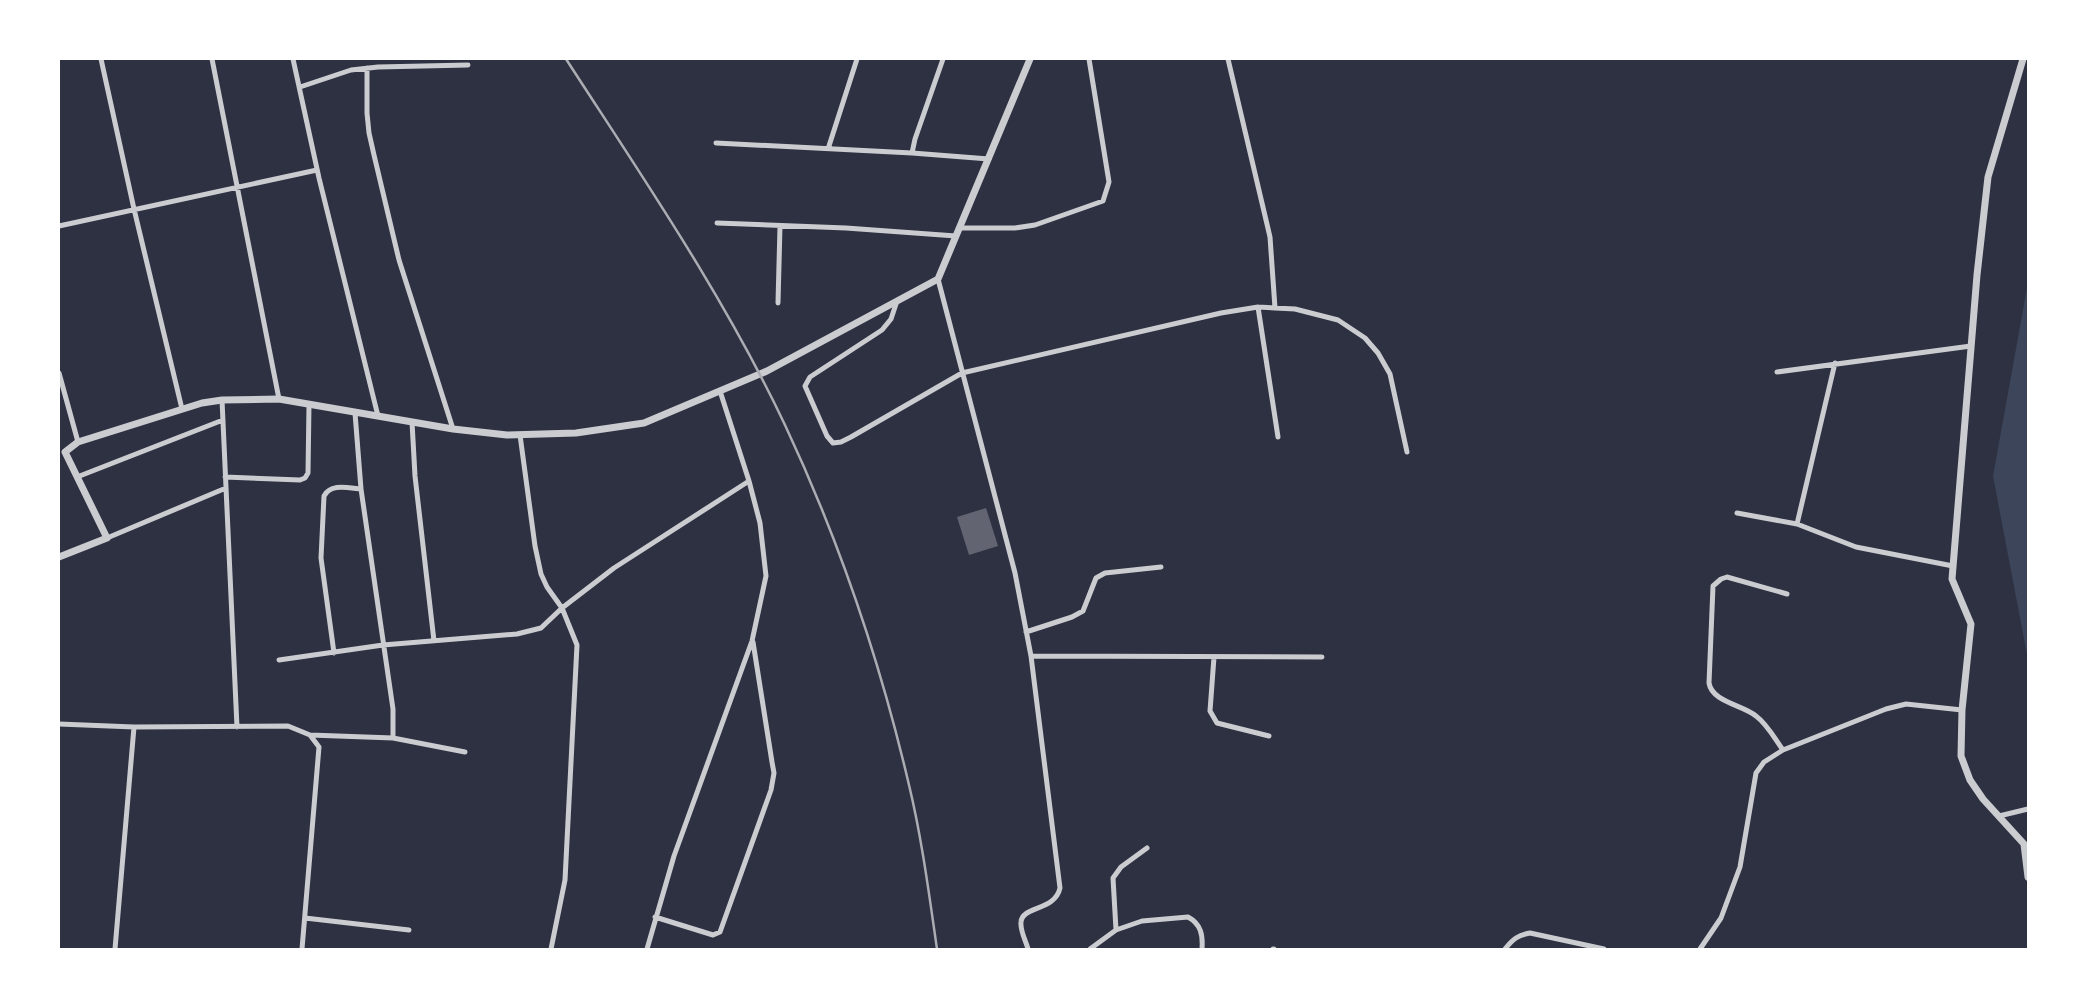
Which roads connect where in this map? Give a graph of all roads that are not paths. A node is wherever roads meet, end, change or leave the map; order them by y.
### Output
1 (101, 59) edge
2 (212, 59) edge
3 (293, 59) edge
4 (857, 59) edge
5 (943, 59) edge
6 (1030, 59) edge
7 (1089, 59) edge
8 (1228, 59) edge
9 (2023, 59) edge
10 (468, 65) dead end
11 (367, 68) junction
12 (300, 87) junction
13 (716, 143) dead end
14 (828, 149) junction
15 (912, 153) junction
16 (989, 159) junction
17 (317, 170) junction
18 (238, 187) junction
19 (134, 209) junction
20 (717, 223) dead end
21 (59, 226) edge
22 (780, 226) junction
23 (959, 228) junction
24 (956, 236) junction
25 (938, 279) junction
26 (897, 301) junction
27 (778, 303) dead end
28 (1258, 307) junction
29 (1275, 308) junction
30 (1971, 346) junction
31 (1836, 363) junction
32 (1777, 372) dead end
33 (59, 373) edge
34 (962, 373) junction
35 (720, 392) junction
36 (222, 400) junction
37 (279, 400) junction
38 (309, 405) junction
39 (182, 409) junction
40 (354, 412) junction
41 (378, 416) junction
42 (223, 420) junction
43 (412, 422) junction
44 (453, 430) junction
45 (520, 435) junction
46 (1278, 437) dead end
47 (78, 442) junction
48 (62, 452) edge
49 (1407, 452) dead end
50 (77, 477) junction
51 (225, 477) junction
52 (749, 481) junction
53 (226, 488) junction
54 (361, 489) junction
55 (1737, 513) dead end
56 (1797, 524) junction
57 (107, 538) junction
58 (59, 558) edge
59 (1953, 566) junction
60 (1161, 567) dead end
61 (1787, 594) dead end
62 (562, 608) junction
63 (1026, 632) junction
64 (434, 641) junction
65 (752, 641) junction
66 (383, 646) junction
67 (334, 653) junction
68 (1031, 656) junction
69 (1322, 656) dead end
70 (1214, 658) junction
71 (279, 660) dead end
72 (1962, 710) junction
73 (59, 724) edge
74 (134, 727) junction
75 (237, 727) junction
76 (310, 735) junction
77 (1269, 736) dead end
78 (393, 738) junction
79 (1783, 750) junction
80 (465, 752) dead end
81 (2028, 809) edge
82 (1999, 816) junction
83 (1147, 848) dead end
84 (2028, 877) edge
85 (655, 917) junction
86 (305, 918) junction
87 (408, 930) dead end
88 (1116, 930) junction
89 (115, 949) edge
90 (302, 949) edge
91 (551, 949) edge
92 (647, 949) edge
93 (1028, 949) edge
94 (1090, 949) edge
95 (1202, 949) edge
96 (1505, 949) edge
97 (1604, 949) edge
98 (1700, 949) edge

1 - 19 street
2 - 18 street
3 - 12 street
4 - 14 street
5 - 15 street
6 - 16 street
7 - 23 street
8 - 29 street
9 - 30 street
10 - 11 street
11 - 12 street
11 - 44 street
12 - 17 street
13 - 14 street
14 - 15 street
15 - 16 street
16 - 23 street
17 - 18 street
17 - 41 street
18 - 19 street
18 - 37 street
19 - 21 street
19 - 39 street
20 - 22 street
22 - 24 street
22 - 27 street
23 - 24 street
24 - 25 street
25 - 26 street
25 - 34 street
26 - 34 street
26 - 35 street
28 - 29 street
28 - 34 street
28 - 46 street
29 - 49 street
30 - 31 street
30 - 59 street
31 - 32 street
31 - 56 street
33 - 47 street
34 - 63 street
35 - 45 street
35 - 52 street
36 - 37 street
36 - 39 street
36 - 42 street
37 - 38 street
38 - 40 street
38 - 51 street
39 - 47 street
40 - 41 street
40 - 54 street
41 - 43 street
42 - 50 street
42 - 51 street
43 - 44 street
43 - 64 street
44 - 45 street
45 - 62 street
47 - 48 street
48 - 50 street
50 - 57 street
51 - 53 street
52 - 62 street
52 - 65 street
53 - 57 street
53 - 75 street
54 - 66 street
54 - 67 street
55 - 56 street
56 - 59 street
57 - 58 street
59 - 72 street
60 - 63 street
61 - 79 street
62 - 64 street
62 - 91 street
63 - 68 street
64 - 66 street
65 - 85 street
65 - 85 street
66 - 67 street
66 - 78 street
67 - 71 street
68 - 70 street
68 - 93 street
69 - 70 street
70 - 77 street
72 - 79 street
72 - 82 street
73 - 74 street
74 - 75 street
74 - 89 street
75 - 76 street
76 - 78 street
76 - 86 street
78 - 80 street
79 - 98 street
81 - 82 street
82 - 84 street
83 - 88 street
85 - 92 street
86 - 87 street
86 - 90 street
88 - 94 street
88 - 95 street
96 - 97 street

